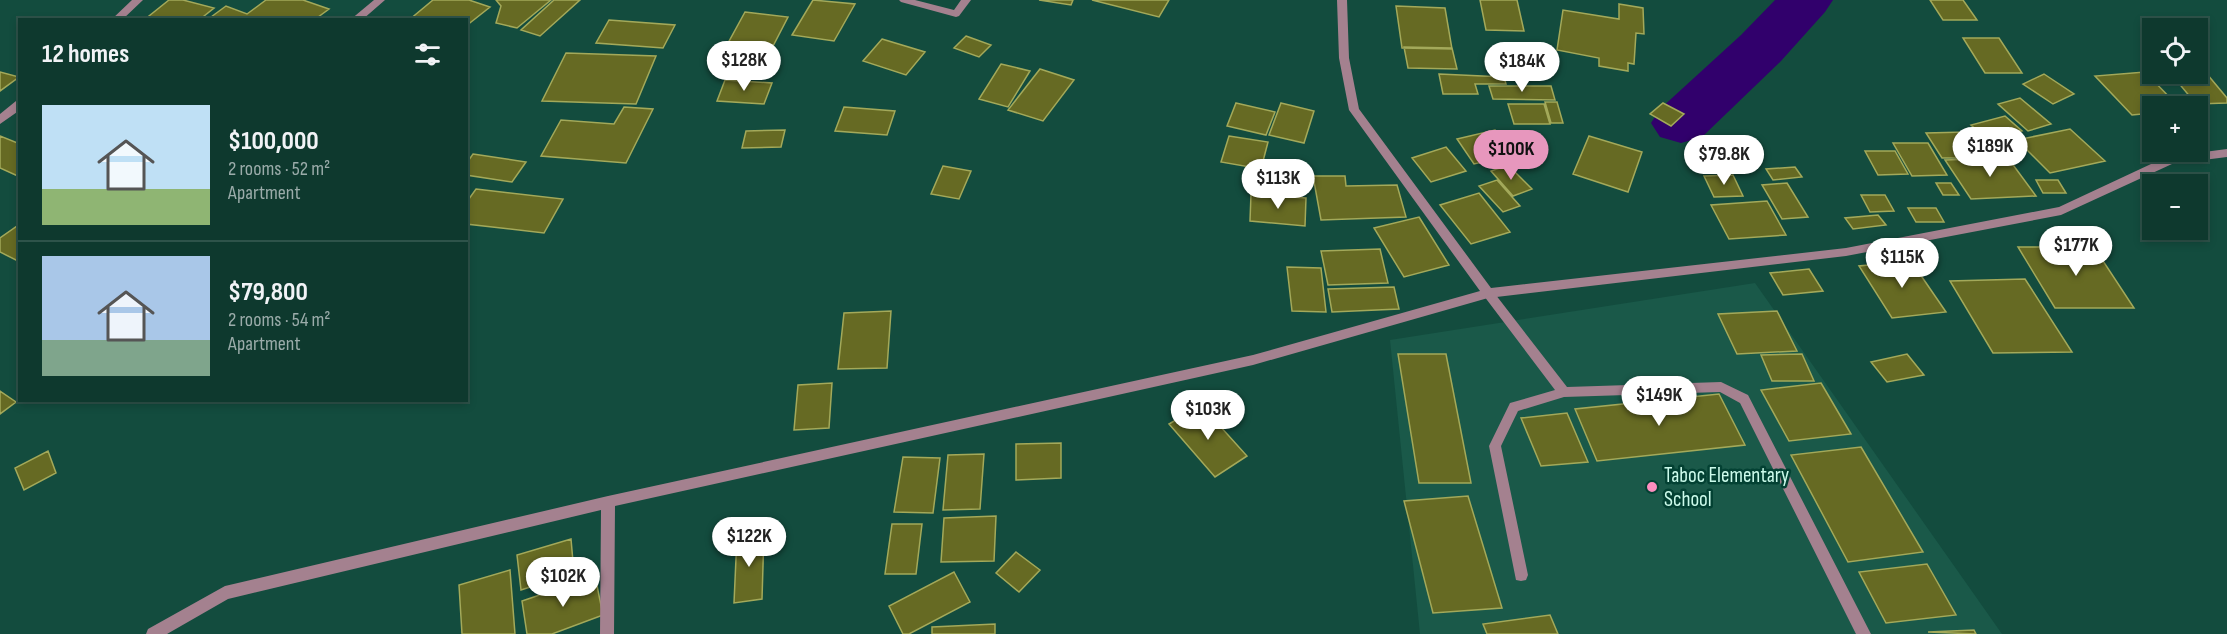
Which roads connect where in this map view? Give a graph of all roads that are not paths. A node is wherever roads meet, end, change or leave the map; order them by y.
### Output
1 (138, 0) edge
2 (380, 0) edge
3 (904, 0) edge
4 (966, 0) edge
5 (1342, 0) edge
6 (118, 18) edge
7 (358, 18) edge
8 (18, 106) edge
9 (0, 120) edge
10 (2227, 153) edge
11 (1488, 293) junction
12 (1564, 392) junction
13 (608, 502) junction
14 (1521, 575) dead end
15 (153, 634) edge
16 (607, 634) edge
17 (1864, 634) edge

1 - 6 street
2 - 7 street
3 - 4 street
5 - 11 street
8 - 9 street
10 - 11 street
11 - 12 street
11 - 13 street
12 - 14 street
12 - 17 street
13 - 15 street
13 - 16 street

